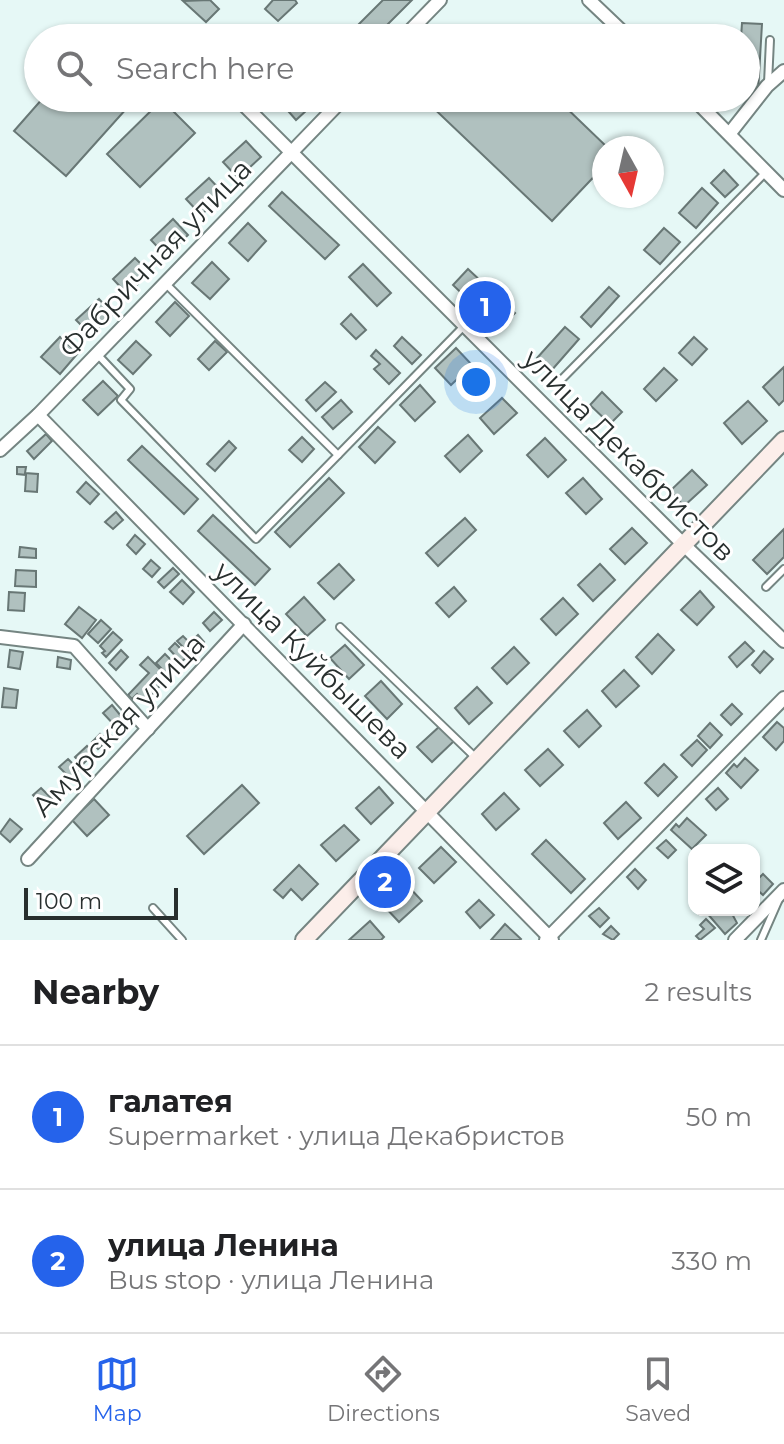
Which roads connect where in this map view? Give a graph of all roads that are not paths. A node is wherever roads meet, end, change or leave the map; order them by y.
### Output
1 (440, 0) edge
2 (589, 0) edge
3 (417, 24) edge
4 (614, 24) edge
5 (770, 40) dead end
6 (784, 71) edge
7 (767, 86) junction
8 (760, 95) edge
9 (251, 112) edge
10 (330, 112) edge
11 (708, 112) edge
12 (747, 112) edge
13 (730, 133) junction
14 (291, 151) junction
15 (766, 172) junction
16 (784, 190) edge
17 (165, 283) junction
18 (465, 325) junction
19 (96, 354) junction
20 (558, 383) dead end
21 (38, 415) junction
22 (784, 440) edge
23 (0, 450) edge
24 (338, 455) junction
25 (683, 544) junction
26 (784, 569) edge
27 (766, 587) dead end
28 (244, 624) junction
29 (340, 627) dead end
30 (0, 637) edge
31 (784, 641) edge
32 (784, 698) edge
33 (148, 729) junction
34 (477, 759) junction
35 (427, 810) junction
36 (28, 859) dead end
37 (784, 890) edge
38 (153, 908) dead end
39 (549, 939) edge
40 (182, 940) edge
41 (304, 940) edge
42 (735, 940) edge
43 (761, 940) edge

1 - 3 street
2 - 4 street
5 - 7 lane
6 - 7 street
7 - 8 street
9 - 14 street, улица Декабристов
10 - 14 street, Фабричная улица
11 - 13 street
12 - 13 street
13 - 15 street
14 - 17 street, Фабричная улица
14 - 18 street, улица Декабристов
15 - 16 street
15 - 20 lane
17 - 19 street, Фабричная улица
17 - 24 lane
18 - 24 lane
18 - 25 street, улица Декабристов
19 - 21 street, Фабричная улица
19 - 24 lane
21 - 23 street, Фабричная улица
21 - 28 street, улица Куйбышева
22 - 25 main road
25 - 31 street, улица Декабристов
25 - 34 main road
26 - 27 lane
28 - 33 street, Амурская улица
28 - 35 street, улица Куйбышева
29 - 34 lane
30 - 33 street
32 - 39 street
33 - 36 street, Амурская улица
34 - 35 main road
35 - 39 street, улица Куйбышева
35 - 41 main road
37 - 42 street
37 - 43 lane
38 - 40 lane

